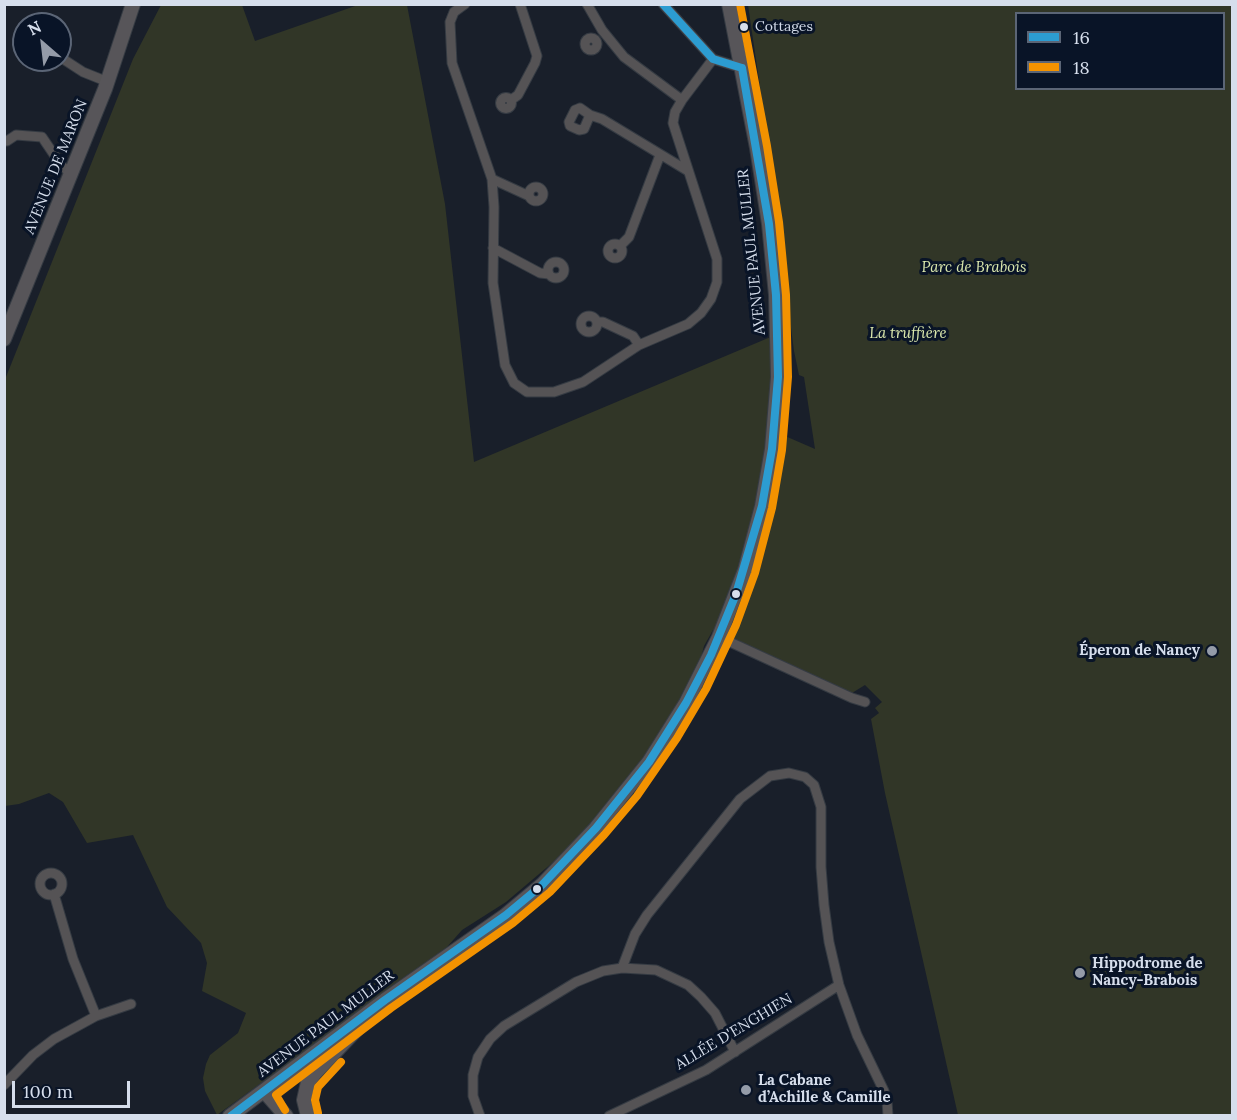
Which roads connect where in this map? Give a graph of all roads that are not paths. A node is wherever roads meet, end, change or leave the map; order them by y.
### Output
1 (133, 4) edge
2 (465, 4) edge
3 (520, 4) edge
4 (587, 4) edge
5 (663, 4) edge
6 (729, 4) edge
7 (602, 30) junction
8 (594, 39) dead end
9 (713, 59) junction
10 (72, 65) edge
11 (742, 68) junction
12 (108, 82) junction
13 (511, 100) dead end
14 (682, 100) junction
15 (590, 115) dead end
16 (7, 141) dead end
17 (656, 152) junction
18 (688, 171) junction
19 (71, 174) junction
20 (492, 179) junction
21 (529, 196) dead end
22 (620, 246) dead end
23 (493, 248) junction
24 (549, 274) dead end
25 (597, 322) dead end
26 (4, 339) edge
27 (639, 345) junction
28 (719, 638) junction
29 (866, 702) dead end
30 (54, 894) dead end
31 (622, 968) junction
32 (839, 985) junction
33 (385, 1000) junction
34 (131, 1004) dead end
35 (96, 1016) junction
36 (735, 1052) junction
37 (4, 1085) edge
38 (264, 1091) junction
39 (230, 1116) edge
40 (276, 1116) edge
41 (286, 1116) edge
42 (308, 1116) edge
43 (480, 1116) edge
44 (609, 1116) edge
45 (888, 1116) edge

1 - 12 main road, AVENUE DE MARON
2 - 20 street
3 - 13 street
4 - 7 street
5 - 9 street
6 - 11 main road, AVENUE PAUL MULLER
7 - 8 street
7 - 14 street
9 - 11 street
9 - 14 street
10 - 12 street
11 - 28 main road, AVENUE PAUL MULLER
12 - 19 main road, AVENUE DE MARON
14 - 18 street
15 - 17 street
16 - 19 street
17 - 18 street
17 - 22 street
18 - 27 street
19 - 26 main road, AVENUE DE MARON
20 - 21 street
20 - 23 street
23 - 24 street
23 - 27 street
25 - 27 street
28 - 29 street
28 - 33 main road, AVENUE PAUL MULLER
30 - 35 street
31 - 32 street
31 - 36 street
31 - 43 street
32 - 36 street, ALLÉE D'ENGHIEN
32 - 45 street
33 - 38 main road, AVENUE PAUL MULLER
33 - 42 main road
34 - 35 street
35 - 37 street
36 - 44 street, ALLÉE D'ENGHIEN
38 - 39 main road, AVENUE PAUL MULLER
38 - 40 main road
38 - 41 main road

